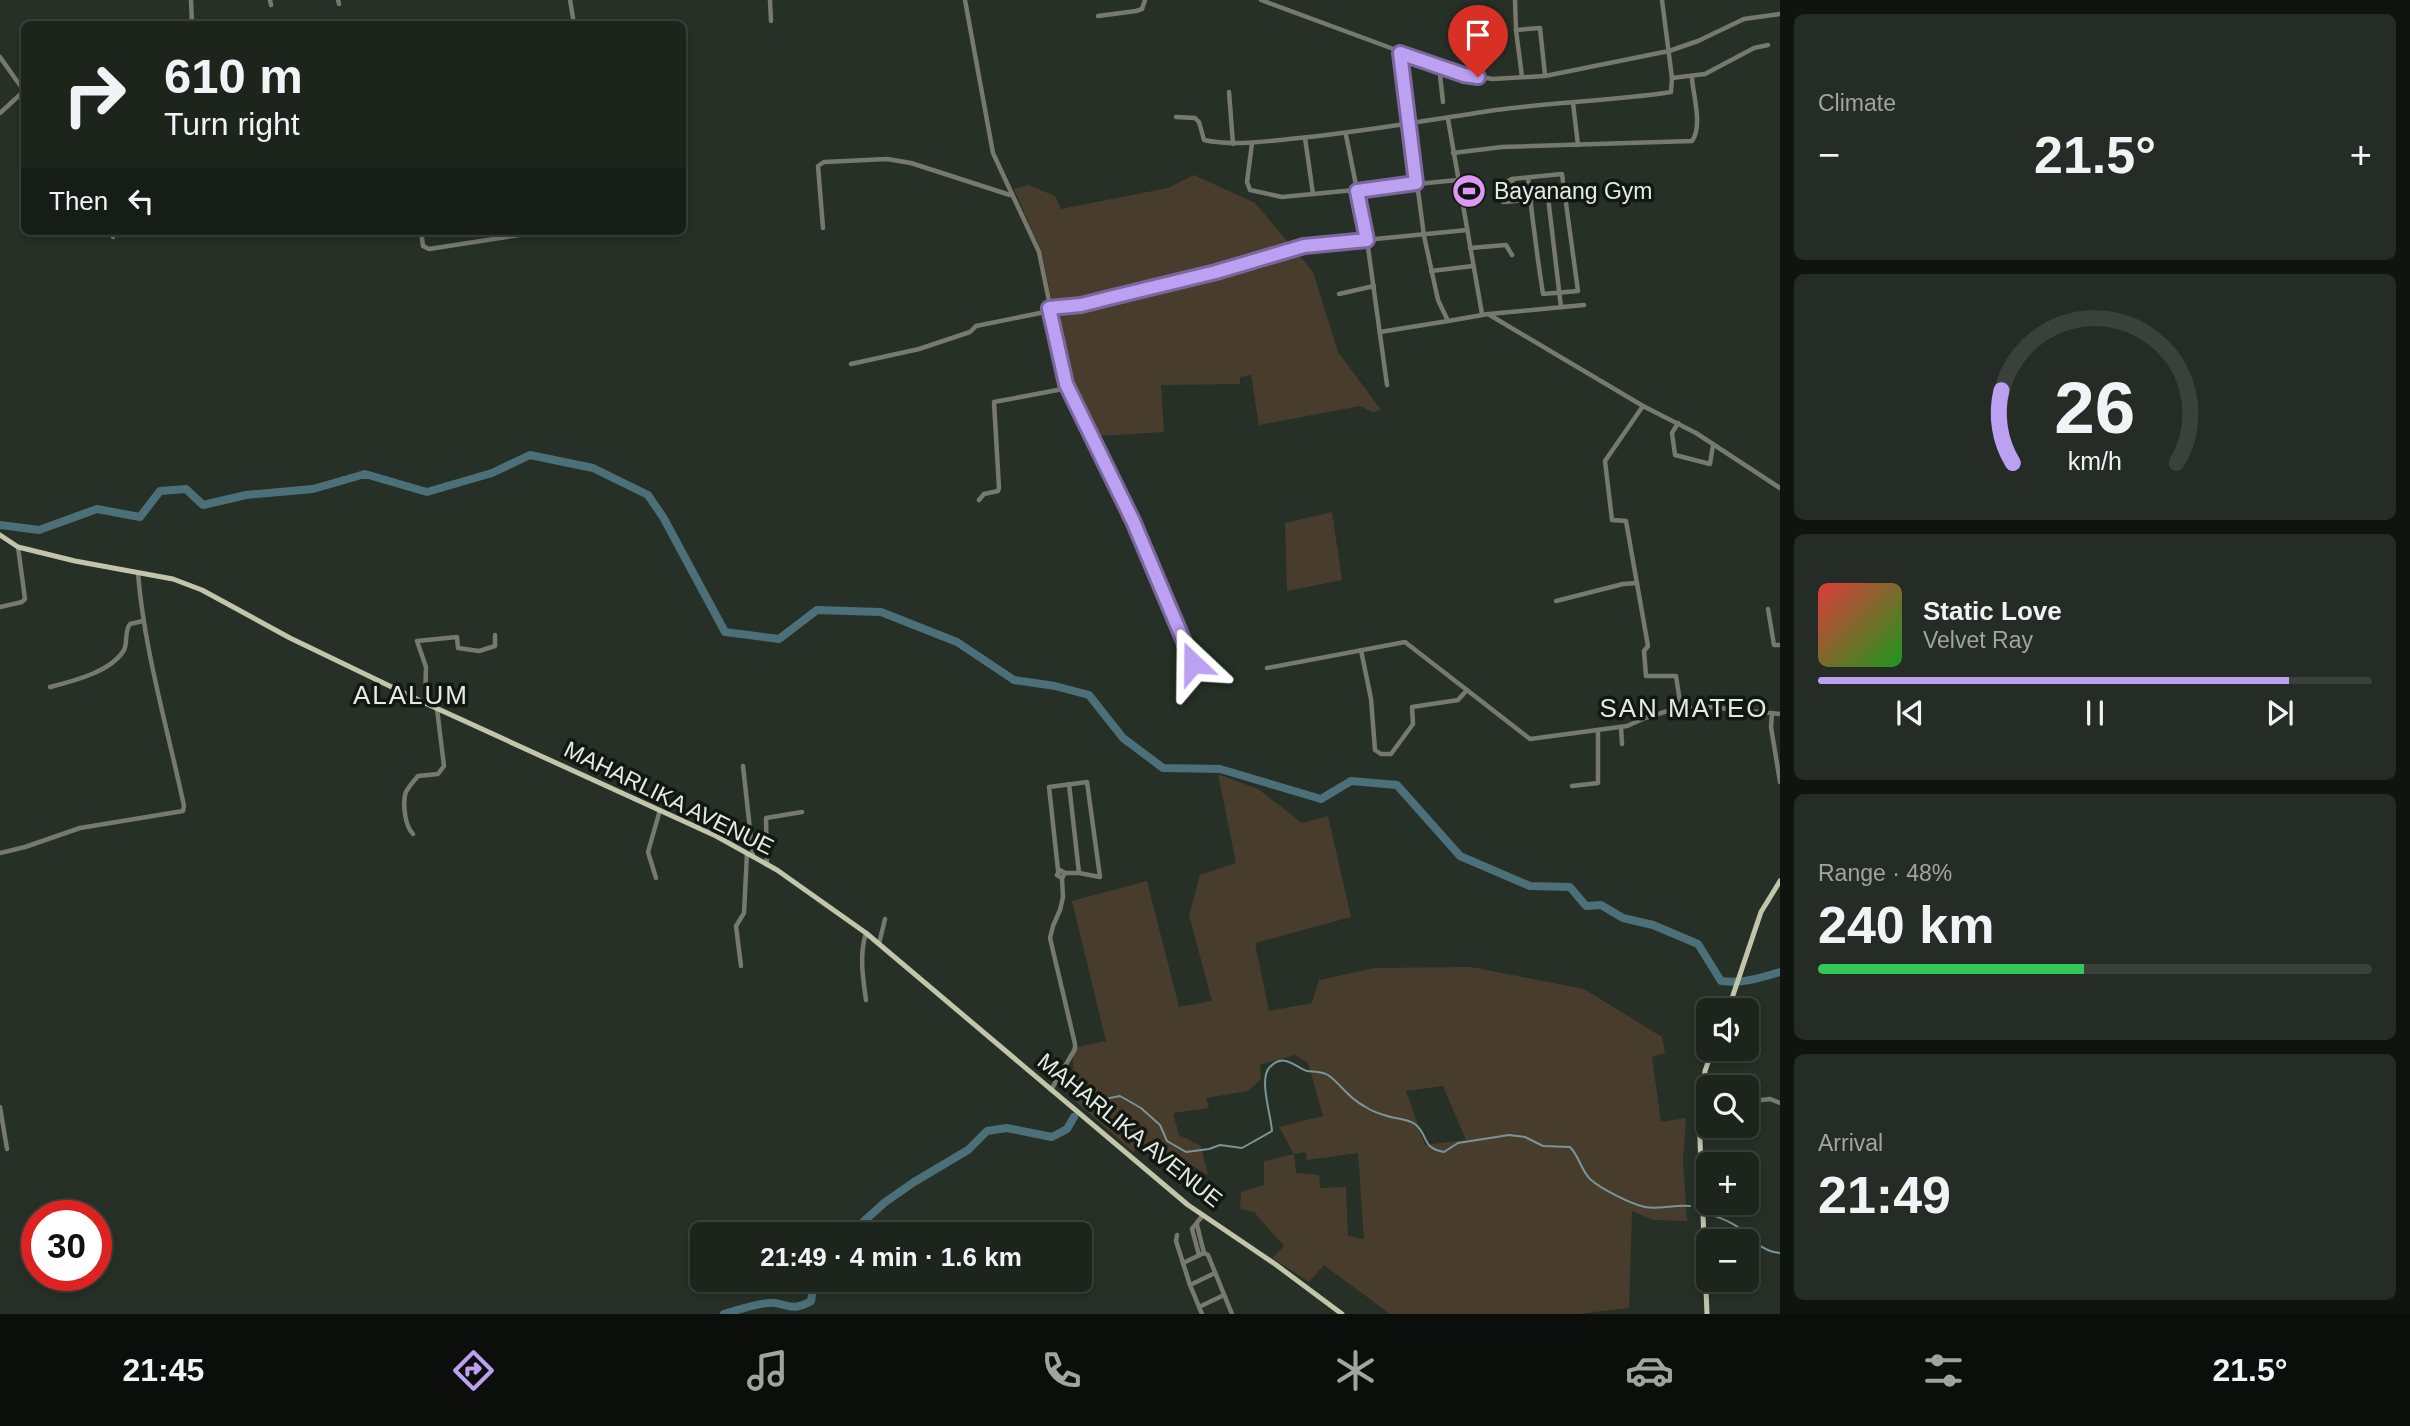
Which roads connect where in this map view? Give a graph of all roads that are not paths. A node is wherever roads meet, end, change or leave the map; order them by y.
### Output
1 (191, 0) edge
2 (570, 0) edge
3 (770, 0) edge
4 (965, 0) edge
5 (1145, 0) edge
6 (1261, 0) edge
7 (1515, 0) edge
8 (1662, 0) edge
9 (1780, 14) edge
10 (1098, 16) dead end
11 (192, 21) edge
12 (574, 21) edge
13 (771, 21) dead end
14 (1516, 30) junction
15 (1768, 45) dead end
16 (1669, 51) junction
17 (1400, 53) junction
18 (0, 57) edge
19 (1439, 66) junction
20 (1545, 76) junction
21 (1522, 77) junction
22 (1672, 78) junction
23 (1692, 78) junction
24 (21, 87) edge
25 (1229, 92) dead end
26 (21, 94) edge
27 (1443, 102) dead end
28 (1573, 103) junction
29 (0, 113) edge
30 (1176, 117) dead end
31 (1448, 118) junction
32 (1409, 123) junction
33 (1346, 135) junction
34 (1305, 138) junction
35 (1252, 143) junction
36 (1233, 144) junction
37 (1577, 145) junction
38 (1453, 153) junction
39 (1528, 178) junction
40 (1511, 179) junction
41 (1458, 180) junction
42 (1416, 183) junction
43 (1357, 191) junction
44 (1313, 194) junction
45 (1011, 195) junction
46 (1564, 195) junction
47 (1548, 197) junction
48 (1530, 199) junction
49 (1515, 201) junction
50 (823, 228) dead end
51 (1467, 230) junction
52 (422, 235) edge
53 (519, 235) edge
54 (1424, 236) junction
55 (1367, 240) junction
56 (1470, 248) junction
57 (1512, 255) dead end
58 (1473, 266) junction
59 (1431, 271) junction
60 (1374, 286) junction
61 (1560, 292) junction
62 (1339, 294) dead end
63 (1584, 305) dead end
64 (1561, 307) junction
65 (1050, 309) junction
66 (1485, 314) junction
67 (1448, 321) junction
68 (1380, 332) junction
69 (851, 364) dead end
70 (1387, 385) dead end
71 (1068, 388) junction
72 (1643, 406) junction
73 (1678, 423) junction
74 (1713, 445) junction
75 (1780, 488) edge
76 (979, 500) dead end
77 (0, 535) edge
78 (18, 547) junction
79 (138, 573) junction
80 (1637, 583) junction
81 (1556, 601) dead end
82 (0, 607) edge
83 (1768, 609) dead end
84 (144, 621) junction
85 (495, 635) dead end
86 (1780, 645) edge
87 (1361, 650) junction
88 (1193, 663) dead end
89 (1267, 668) dead end
90 (50, 687) dead end
91 (1467, 690) junction
92 (425, 703) junction
93 (437, 709) junction
94 (1681, 709) junction
95 (1772, 713) junction
96 (1780, 714) edge
97 (1621, 727) junction
98 (1598, 730) junction
99 (1622, 744) dead end
100 (743, 766) dead end
101 (1780, 782) edge
102 (1069, 784) junction
103 (1572, 786) dead end
104 (660, 810) junction
105 (802, 812) dead end
106 (413, 834) dead end
107 (0, 853) edge
108 (750, 855) junction
109 (767, 865) junction
110 (1079, 873) junction
111 (1063, 876) junction
112 (656, 878) dead end
113 (1780, 881) edge
114 (885, 919) dead end
115 (866, 933) junction
116 (879, 944) junction
117 (741, 966) dead end
118 (1732, 998) edge
119 (866, 1000) dead end
120 (1708, 1061) edge
121 (1051, 1090) junction
122 (1759, 1100) edge
123 (1780, 1103) edge
124 (0, 1107) edge
125 (7, 1149) dead end
126 (1203, 1215) junction
127 (1177, 1236) dead end
128 (1202, 1254) junction
129 (1183, 1263) junction
130 (1215, 1273) junction
131 (1189, 1285) junction
132 (1224, 1295) junction
133 (1199, 1307) junction
134 (1202, 1314) edge
135 (1232, 1314) edge
136 (1342, 1314) edge
137 (1707, 1314) edge

1 - 11 street
2 - 12 street
3 - 13 street
4 - 45 street
5 - 10 street
6 - 17 street
7 - 14 street
8 - 16 street
9 - 16 street
14 - 20 street
14 - 21 street
15 - 23 street
16 - 20 street
16 - 22 street
17 - 19 street
17 - 32 street
18 - 24 street
19 - 21 street
19 - 27 street
20 - 21 street
22 - 23 street
22 - 28 street
23 - 37 street
25 - 36 street
26 - 29 street
28 - 31 street
28 - 37 street
30 - 36 street
31 - 32 street
31 - 38 street
32 - 33 street
32 - 42 street
33 - 34 street
33 - 43 street
34 - 35 street
34 - 44 street
35 - 36 street
35 - 44 street
37 - 38 street
38 - 41 street
39 - 40 street
39 - 46 street
39 - 48 street
40 - 49 street
40 - 49 street
41 - 42 street
41 - 51 street
42 - 43 street
42 - 54 street
43 - 44 street
43 - 55 street
45 - 50 street
45 - 65 street
46 - 47 street
46 - 61 street
47 - 48 street
47 - 61 street
48 - 49 street
48 - 61 street
51 - 54 street
51 - 56 street
52 - 53 street
54 - 55 street
54 - 59 street
55 - 60 street
55 - 65 street
56 - 57 street
56 - 58 street
58 - 59 street
58 - 66 street
59 - 67 street
60 - 62 street
60 - 68 street
61 - 64 street
63 - 64 street
64 - 66 street
65 - 69 street
65 - 71 street
66 - 67 street
66 - 72 street
67 - 68 street
68 - 70 street
71 - 76 street
71 - 88 street
72 - 73 street
72 - 80 street
73 - 74 street
73 - 74 street
74 - 75 street
77 - 78 main road, MAHARLIKA AVENUE
78 - 79 main road, MAHARLIKA AVENUE
78 - 82 street
79 - 84 street
79 - 92 main road, MAHARLIKA AVENUE
80 - 81 street
80 - 94 street
83 - 86 street
84 - 90 street
84 - 107 street
85 - 92 street
87 - 89 street
87 - 91 street
87 - 91 street
91 - 98 street
92 - 93 main road, MAHARLIKA AVENUE
93 - 104 main road, MAHARLIKA AVENUE
93 - 106 street
94 - 95 street
94 - 97 street
95 - 96 street
95 - 101 street
97 - 98 street
97 - 99 street
98 - 103 street
100 - 108 street
102 - 110 street
102 - 110 street
102 - 111 street
104 - 108 main road, MAHARLIKA AVENUE
104 - 112 street
105 - 109 street
108 - 109 main road, MAHARLIKA AVENUE
108 - 117 street
109 - 115 main road, MAHARLIKA AVENUE
110 - 111 street
111 - 121 street
113 - 118 main road
114 - 116 street
115 - 116 main road, MAHARLIKA AVENUE
115 - 119 street
116 - 121 main road, MAHARLIKA AVENUE
120 - 137 main road
121 - 126 main road, MAHARLIKA AVENUE
122 - 123 street
124 - 125 street
126 - 128 street
126 - 136 main road, MAHARLIKA AVENUE
127 - 129 street
128 - 129 street
128 - 130 street
129 - 131 street
130 - 131 street
130 - 132 street
131 - 133 street
132 - 133 street
132 - 135 street
133 - 134 street

